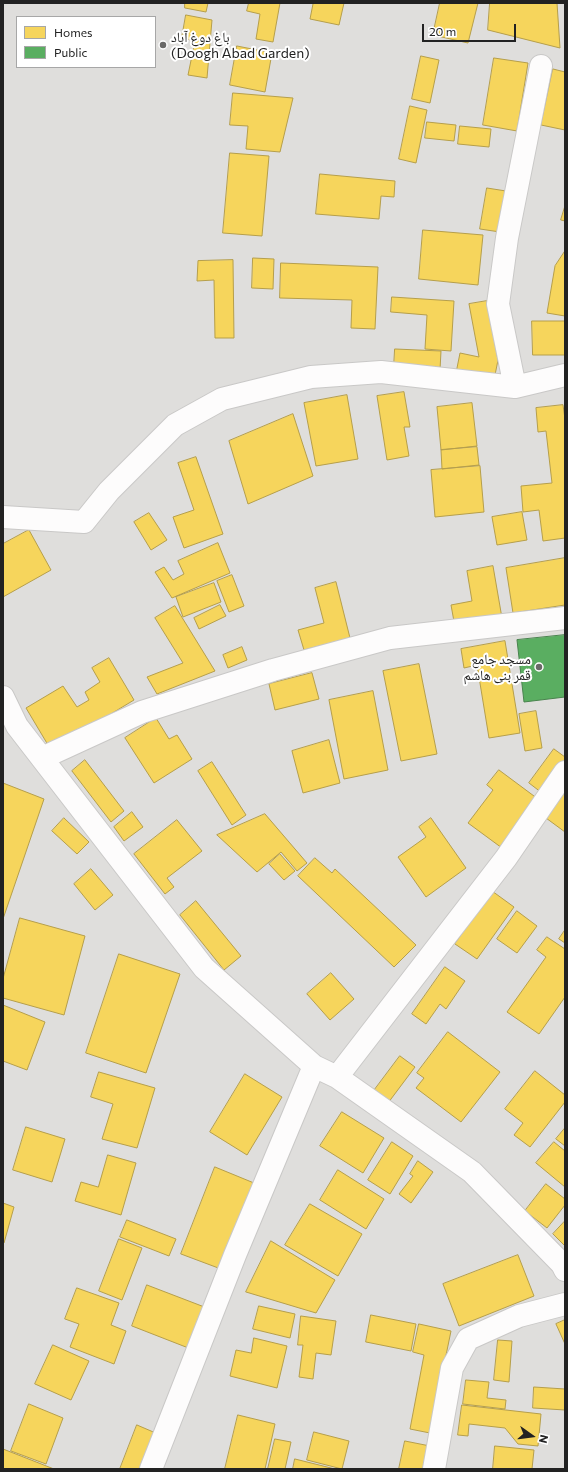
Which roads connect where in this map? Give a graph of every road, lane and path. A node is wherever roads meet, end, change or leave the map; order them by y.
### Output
1 (541, 66) dead end
2 (565, 375) edge
3 (515, 387) junction
4 (3, 517) edge
5 (565, 618) edge
6 (3, 697) edge
7 (42, 758) junction
8 (565, 772) edge
9 (314, 1066) junction
10 (337, 1077) junction
11 (565, 1270) edge
12 (565, 1304) edge
13 (151, 1469) edge
14 (434, 1469) edge

1 - 3 street
2 - 3 street
3 - 4 street
5 - 7 street
6 - 7 street
7 - 9 street
8 - 10 street
9 - 10 street
9 - 13 street
10 - 11 street
12 - 14 street

